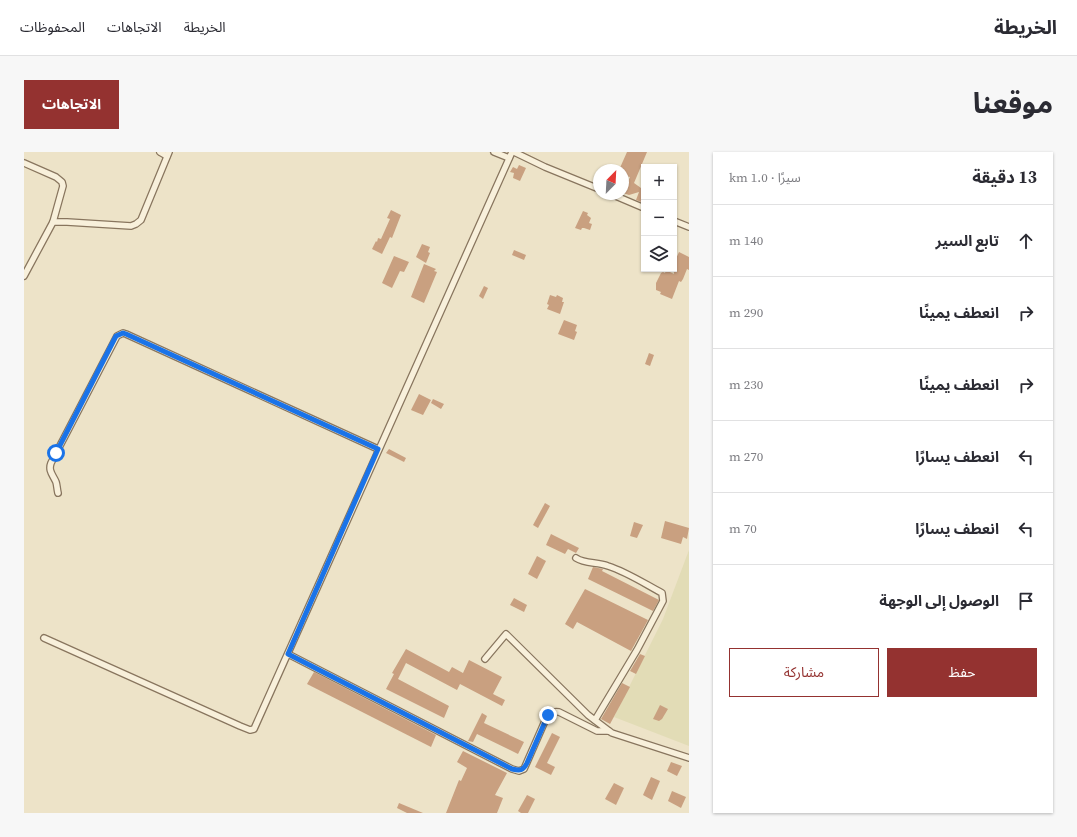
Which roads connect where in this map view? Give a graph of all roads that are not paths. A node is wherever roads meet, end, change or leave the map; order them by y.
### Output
1 (160, 152) edge
2 (494, 152) edge
3 (513, 152) edge
4 (168, 154) edge
5 (509, 158) junction
6 (24, 163) edge
7 (593, 187) edge
8 (625, 200) edge
9 (641, 207) edge
10 (53, 222) junction
11 (677, 222) edge
12 (689, 227) edge
13 (24, 276) edge
14 (378, 449) junction
15 (58, 492) dead end
16 (576, 558) dead end
17 (44, 638) dead end
18 (288, 654) junction
19 (485, 659) dead end
20 (595, 720) junction
21 (609, 731) junction
22 (689, 758) edge

1 - 4 street
2 - 5 street
3 - 5 street
3 - 7 street
4 - 10 street
5 - 14 street
6 - 10 street
8 - 9 street
10 - 13 street
11 - 12 street
14 - 15 street
14 - 18 street
16 - 20 street
17 - 18 street
18 - 21 street
19 - 20 street
20 - 21 street
21 - 22 street

